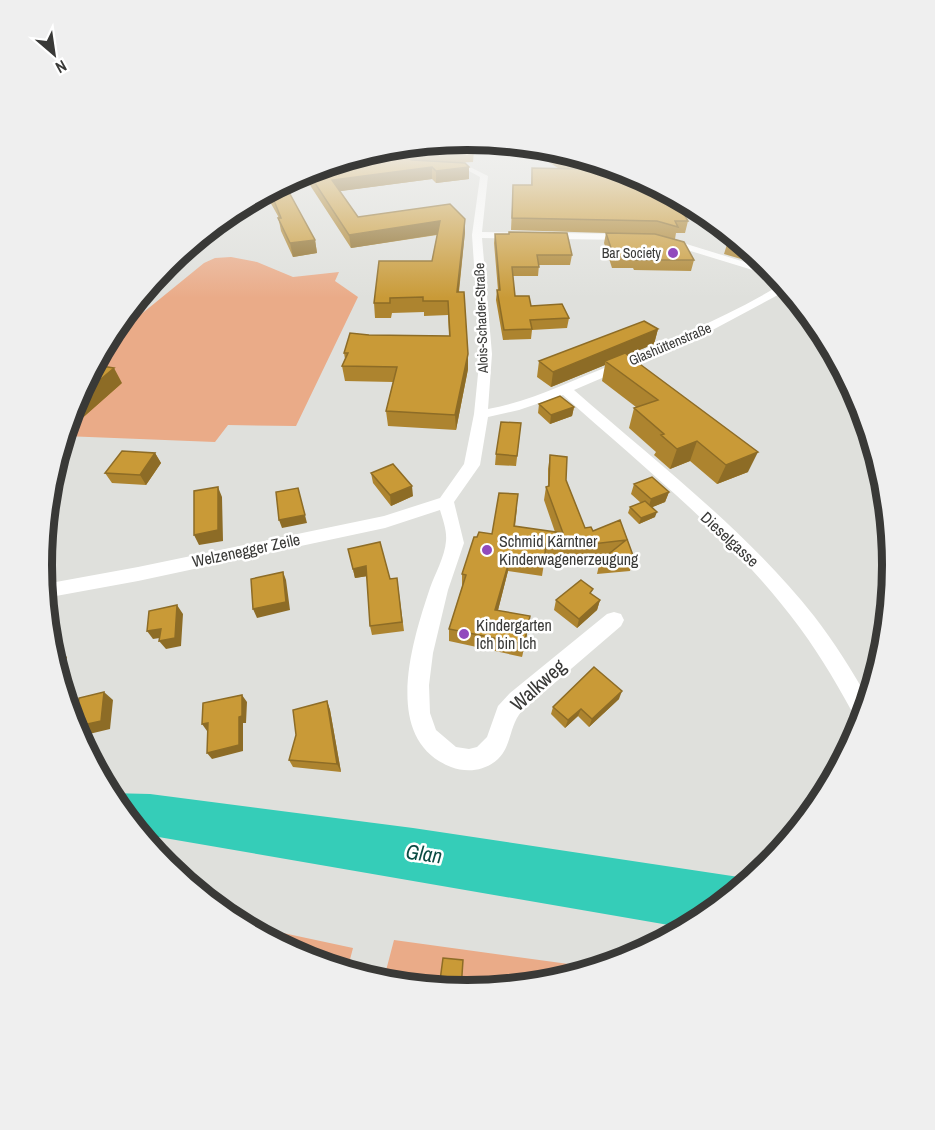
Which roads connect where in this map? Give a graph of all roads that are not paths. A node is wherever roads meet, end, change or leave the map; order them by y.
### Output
1 (482, 193) edge
2 (477, 235) junction
3 (635, 237) edge
4 (654, 239) edge
5 (758, 270) edge
6 (779, 290) edge
7 (564, 389) junction
8 (481, 414) junction
9 (446, 502) junction
10 (53, 590) edge
11 (614, 620) dead end
12 (859, 701) edge

1 - 2 street, Alois-Schader-Straße
2 - 3 street
2 - 8 street, Alois-Schader-Straße
4 - 5 street
6 - 7 street, Glashüttenstraße
7 - 8 street, Glashüttenstraße
7 - 12 street, Dieselgasse
8 - 9 street, Alois-Schader-Straße
9 - 10 street, Welzenegger Zeile
9 - 11 street, Walkweg

